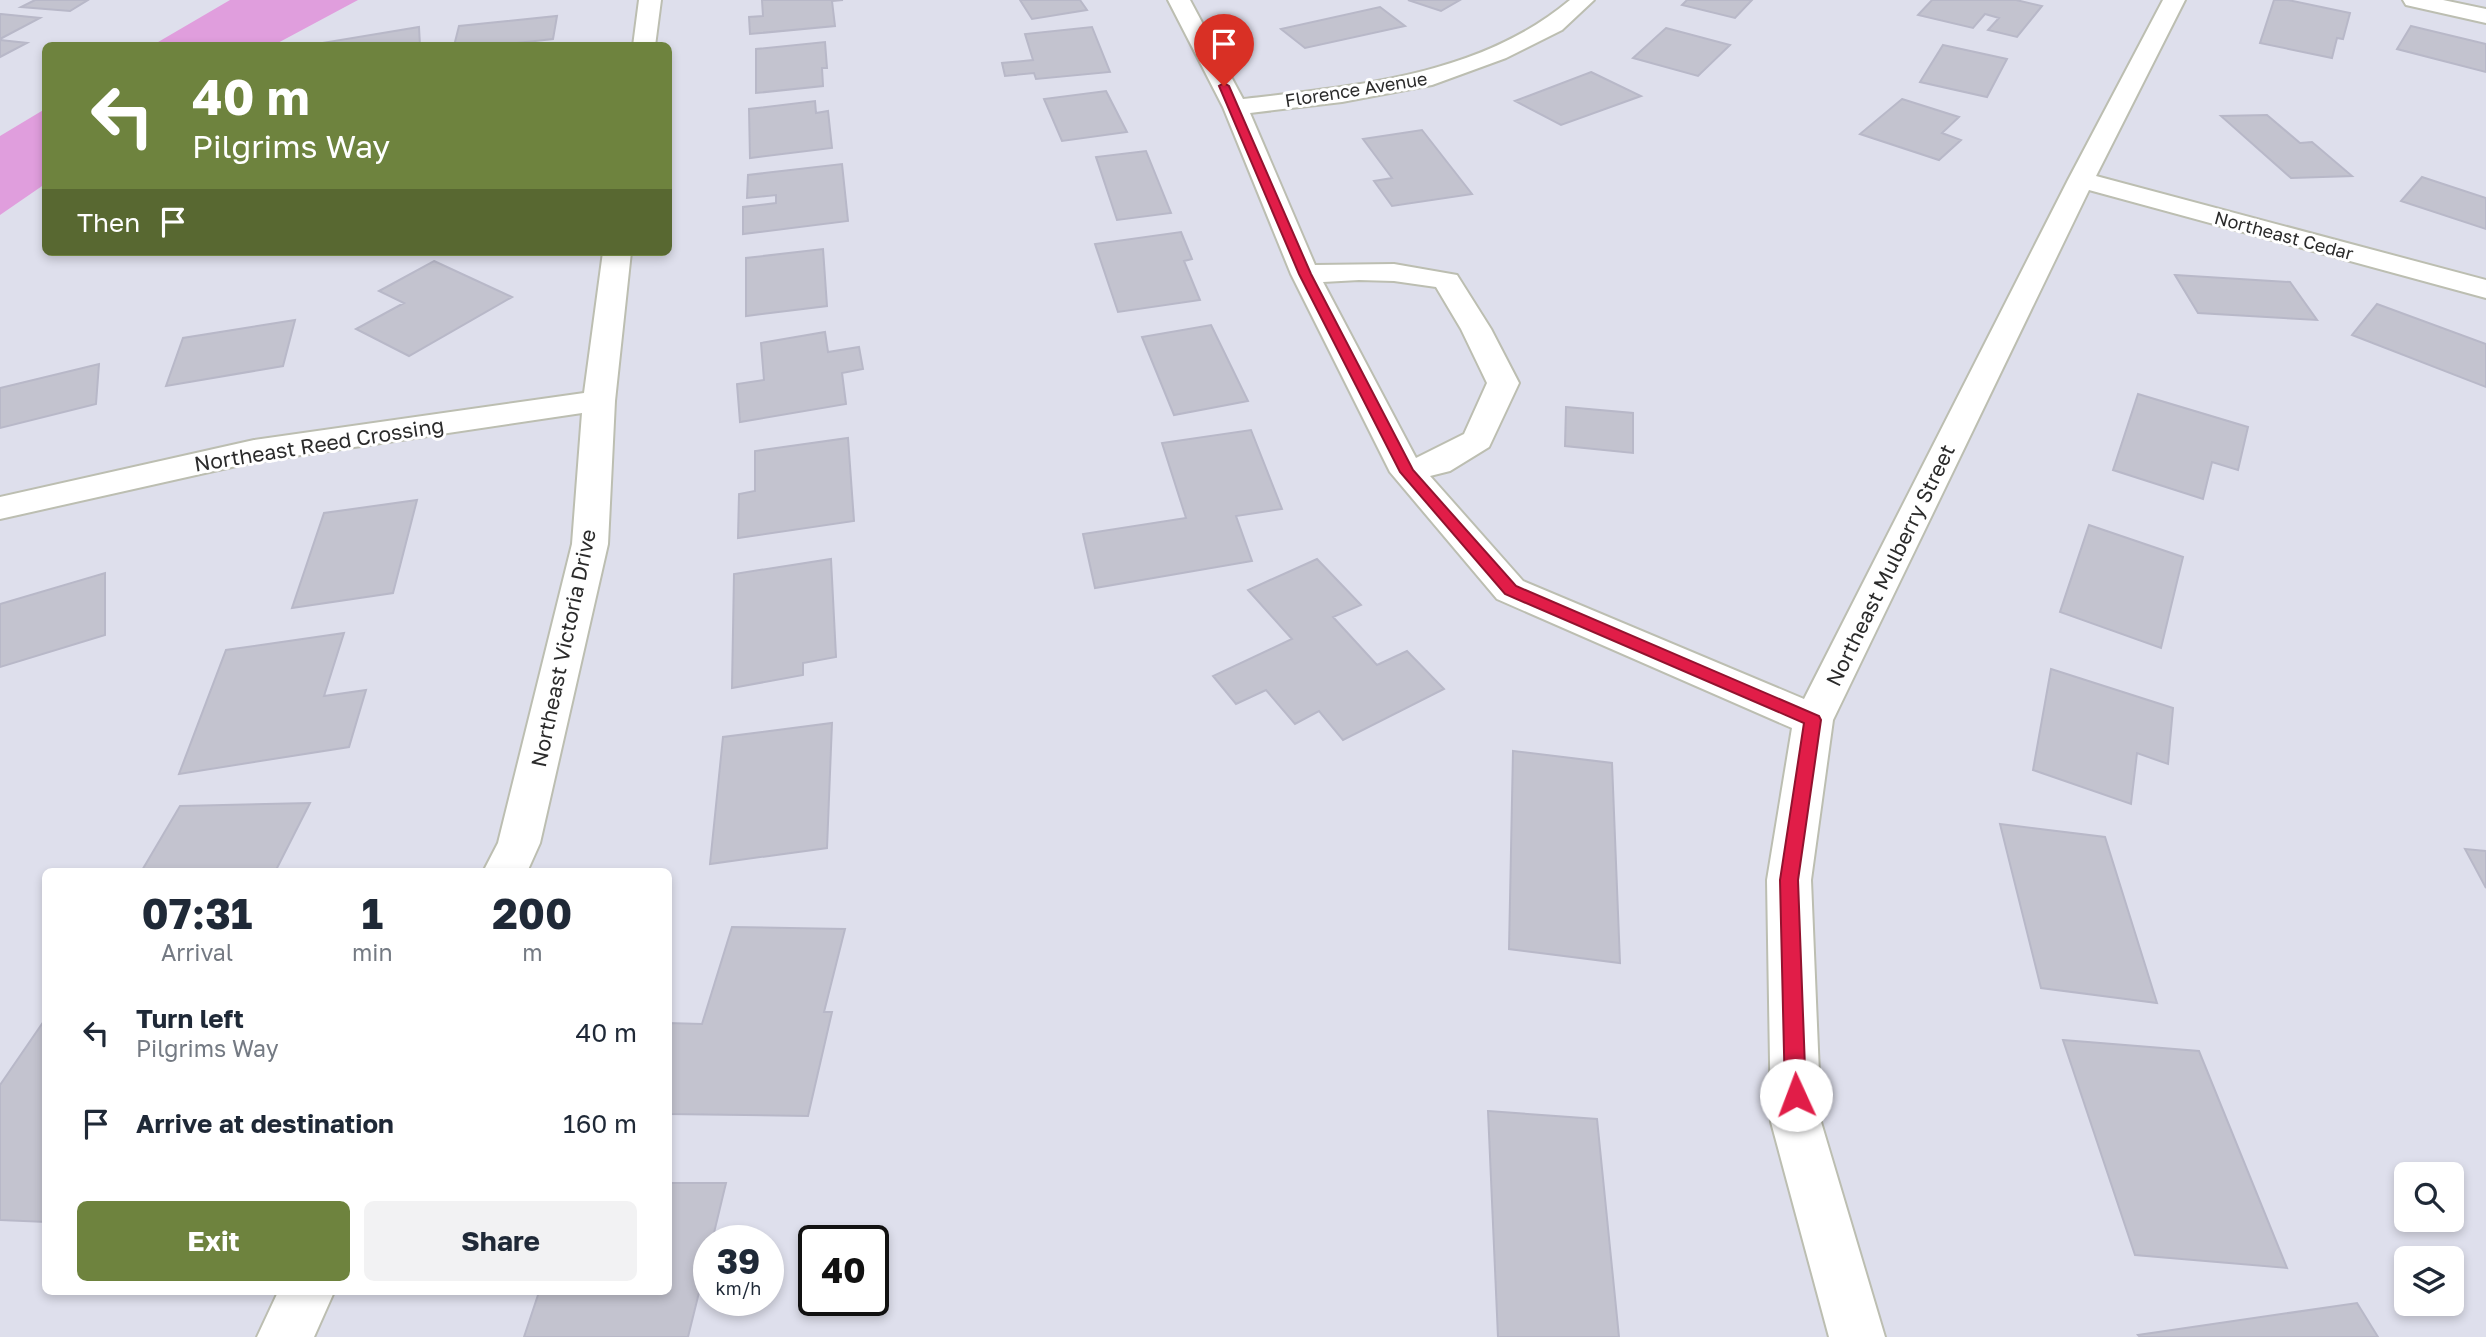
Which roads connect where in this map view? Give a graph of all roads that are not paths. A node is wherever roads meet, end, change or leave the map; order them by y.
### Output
1 (650, 0) edge
2 (1179, 0) edge
3 (1583, 0) edge
4 (2174, 0) edge
5 (2414, 0) edge
6 (2486, 16) edge
7 (645, 42) edge
8 (1235, 107) junction
9 (2081, 180) junction
10 (617, 256) edge
11 (1305, 274) junction
12 (2486, 289) edge
13 (599, 401) junction
14 (1407, 472) junction
15 (0, 508) edge
16 (1813, 720) junction
17 (507, 868) edge
18 (306, 1295) edge
19 (285, 1337) edge
20 (1857, 1337) edge

1 - 7 street
2 - 8 street
3 - 8 street, Florence Avenue
4 - 9 street, Northeast Mulberry Street
5 - 6 street
8 - 11 street
9 - 12 street, Northeast Cedar
9 - 16 street, Northeast Mulberry Street
10 - 13 street, Northeast Victoria Drive
11 - 14 street
11 - 14 street
13 - 15 street, Northeast Reed Crossing
13 - 17 street, Northeast Victoria Drive
14 - 16 street
16 - 20 street, Northeast Mulberry Street
18 - 19 street

